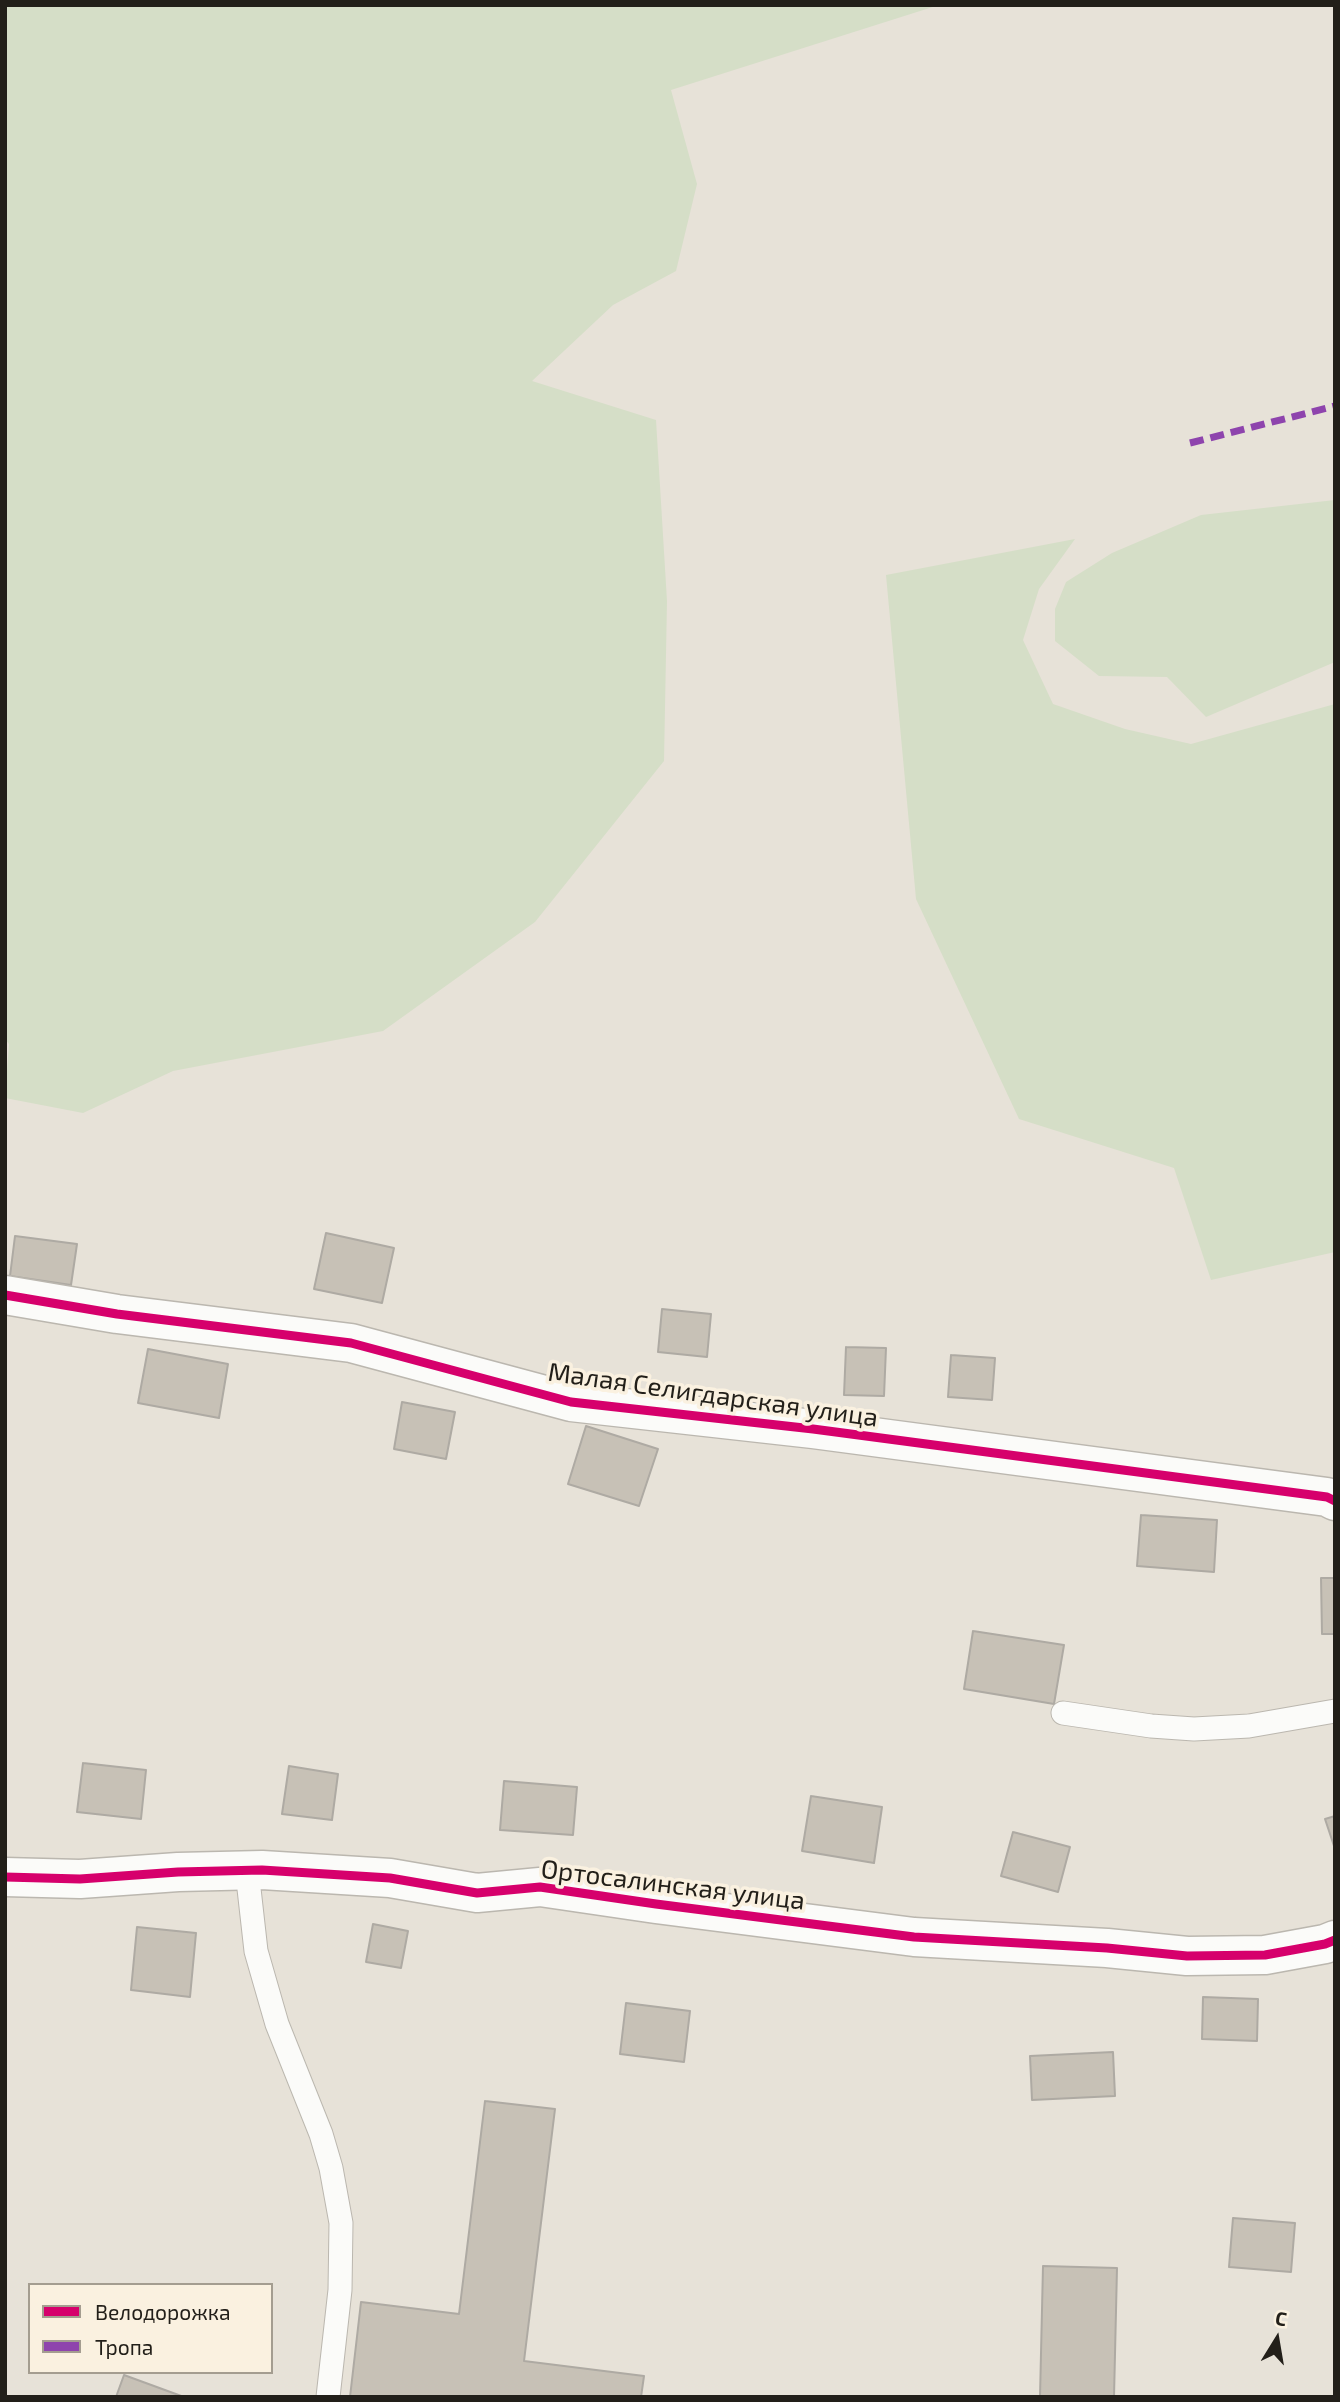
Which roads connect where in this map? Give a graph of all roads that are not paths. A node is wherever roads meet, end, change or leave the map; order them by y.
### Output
1 (5, 1295) edge
2 (1335, 1502) edge
3 (1335, 1711) edge
4 (1063, 1713) dead end
5 (247, 1871) junction
6 (5, 1877) edge
7 (1335, 1940) edge
8 (328, 2397) edge

1 - 2 street, Малая Селигдарская улица
3 - 4 lane
5 - 6 street, Ортосалинская улица
5 - 7 street, Ортосалинская улица
5 - 8 lane

